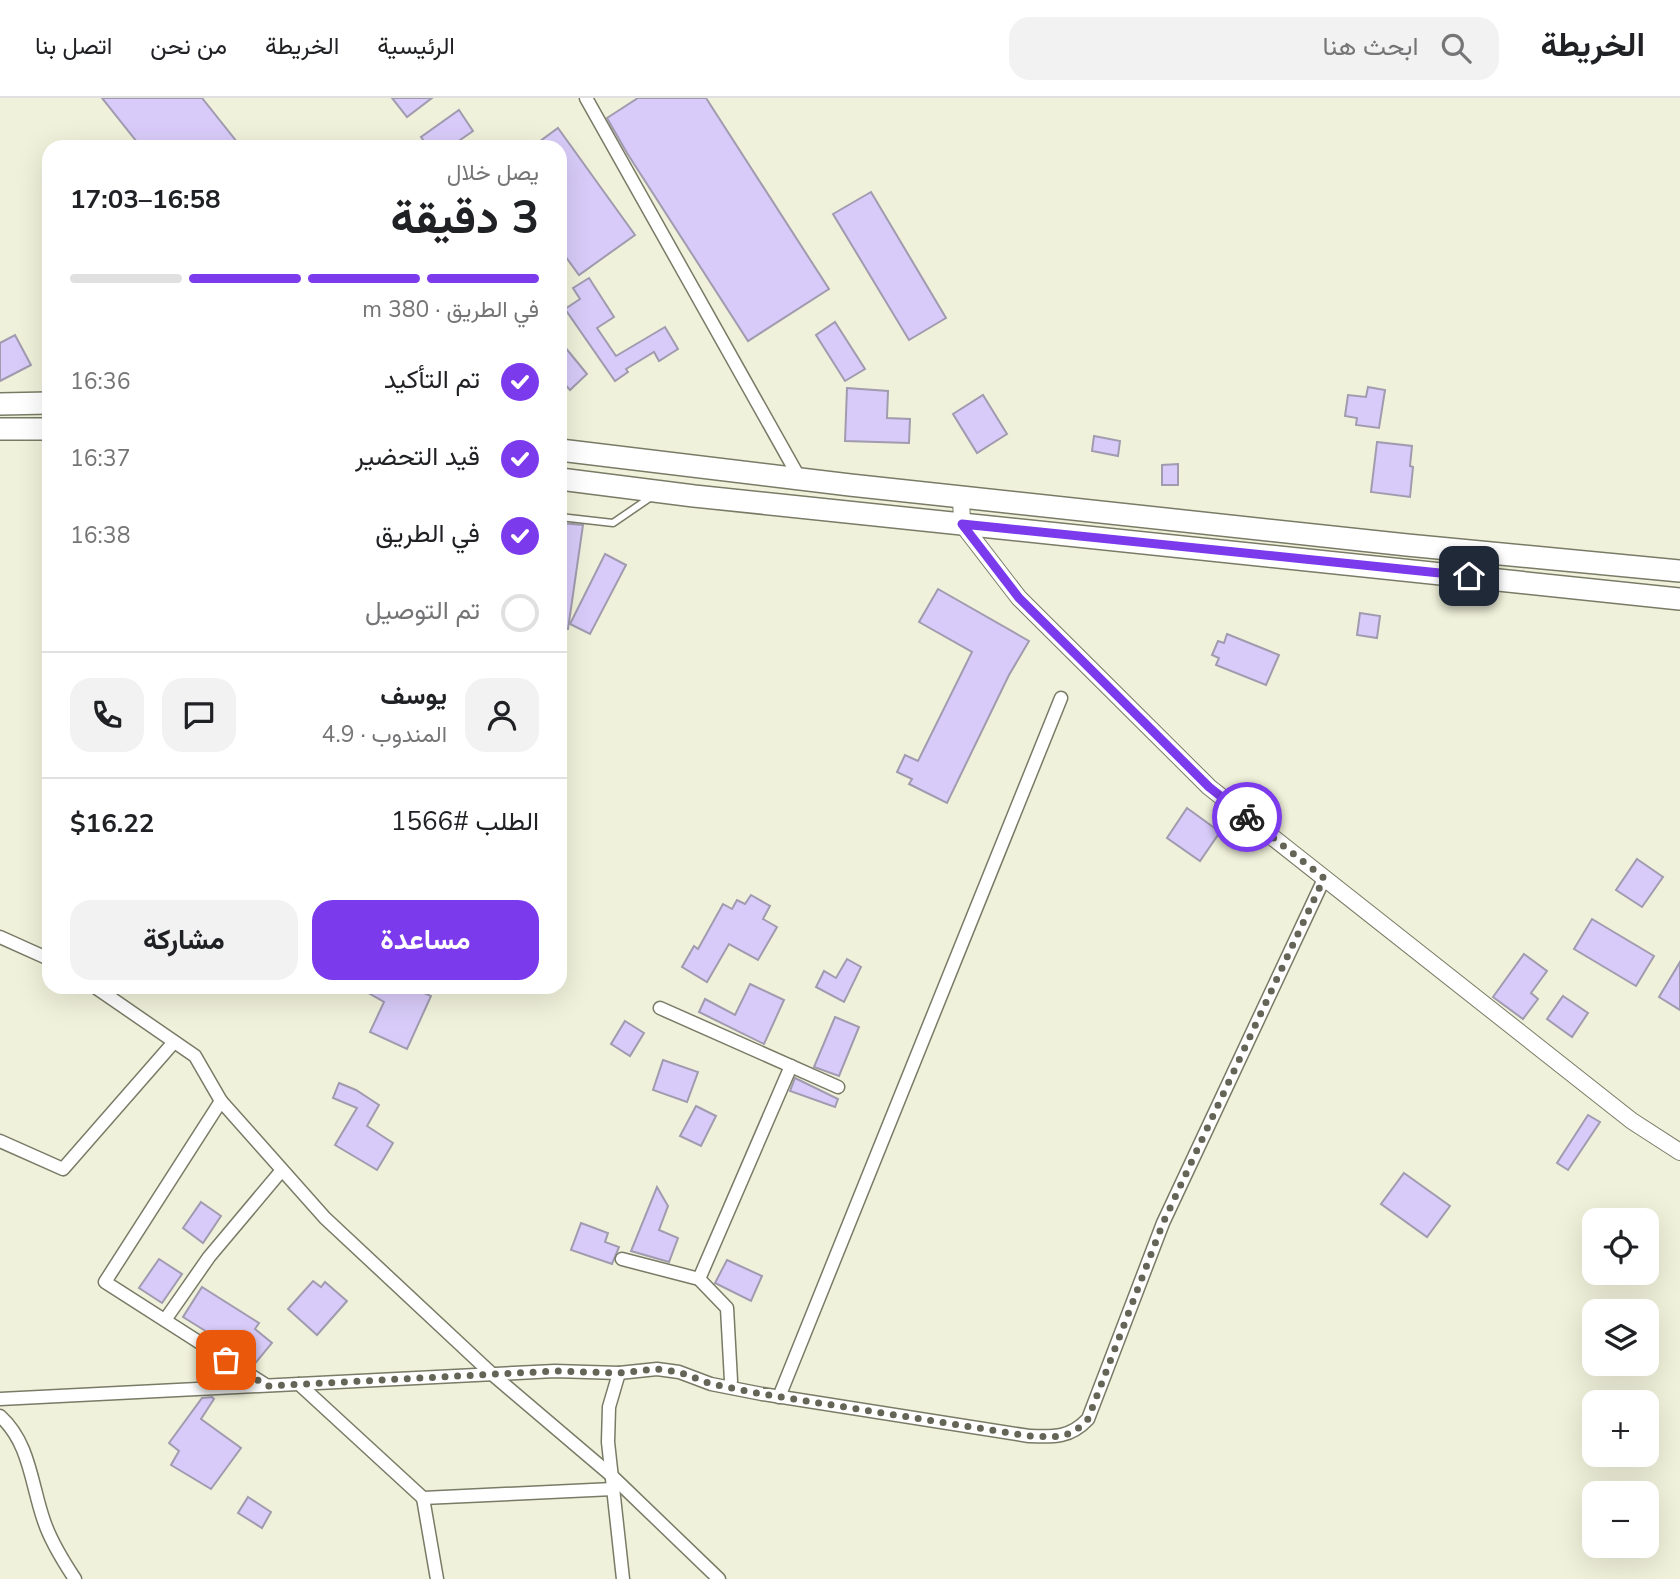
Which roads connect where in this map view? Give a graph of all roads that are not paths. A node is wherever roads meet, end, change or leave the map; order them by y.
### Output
1 (586, 98) edge
2 (42, 403) edge
3 (0, 404) edge
4 (0, 429) edge
5 (42, 429) edge
6 (567, 451) edge
7 (800, 479) junction
8 (567, 480) edge
9 (659, 492) junction
10 (961, 497) junction
11 (567, 518) edge
12 (962, 524) junction
13 (1680, 571) edge
14 (1680, 599) edge
15 (1061, 698) dead end
16 (1324, 878) junction
17 (0, 937) edge
18 (42, 956) edge
19 (105, 994) edge
20 (660, 1008) dead end
21 (174, 1042) junction
22 (791, 1066) junction
23 (838, 1087) dead end
24 (221, 1101) junction
25 (0, 1141) edge
26 (1680, 1152) edge
27 (282, 1170) junction
28 (622, 1259) dead end
29 (699, 1279) junction
30 (165, 1320) junction
31 (618, 1373) junction
32 (492, 1374) junction
33 (731, 1381) dead end
34 (299, 1384) junction
35 (267, 1386) junction
36 (779, 1397) junction
37 (0, 1399) edge
38 (0, 1416) edge
39 (612, 1483) junction
40 (423, 1498) junction
41 (75, 1579) edge
42 (437, 1579) edge
43 (623, 1579) edge
44 (719, 1579) edge

1 - 7 street
2 - 3 highway
4 - 5 highway
6 - 7 highway
7 - 10 highway
8 - 9 highway
9 - 11 lane
9 - 12 highway
10 - 12 street
10 - 13 highway
12 - 14 highway
12 - 16 street
15 - 36 street
16 - 26 street
16 - 36 street
17 - 18 street
19 - 21 street
20 - 22 street
21 - 24 street
21 - 25 street
22 - 23 street
22 - 29 street
24 - 27 street
24 - 30 street
27 - 30 street
27 - 32 street
28 - 29 street
29 - 33 street
30 - 35 street
31 - 32 street
31 - 36 street
31 - 39 street
32 - 34 street
32 - 39 street
34 - 35 street
34 - 40 street
35 - 37 street
38 - 41 street
39 - 40 street
39 - 43 street
39 - 44 street
40 - 42 street

